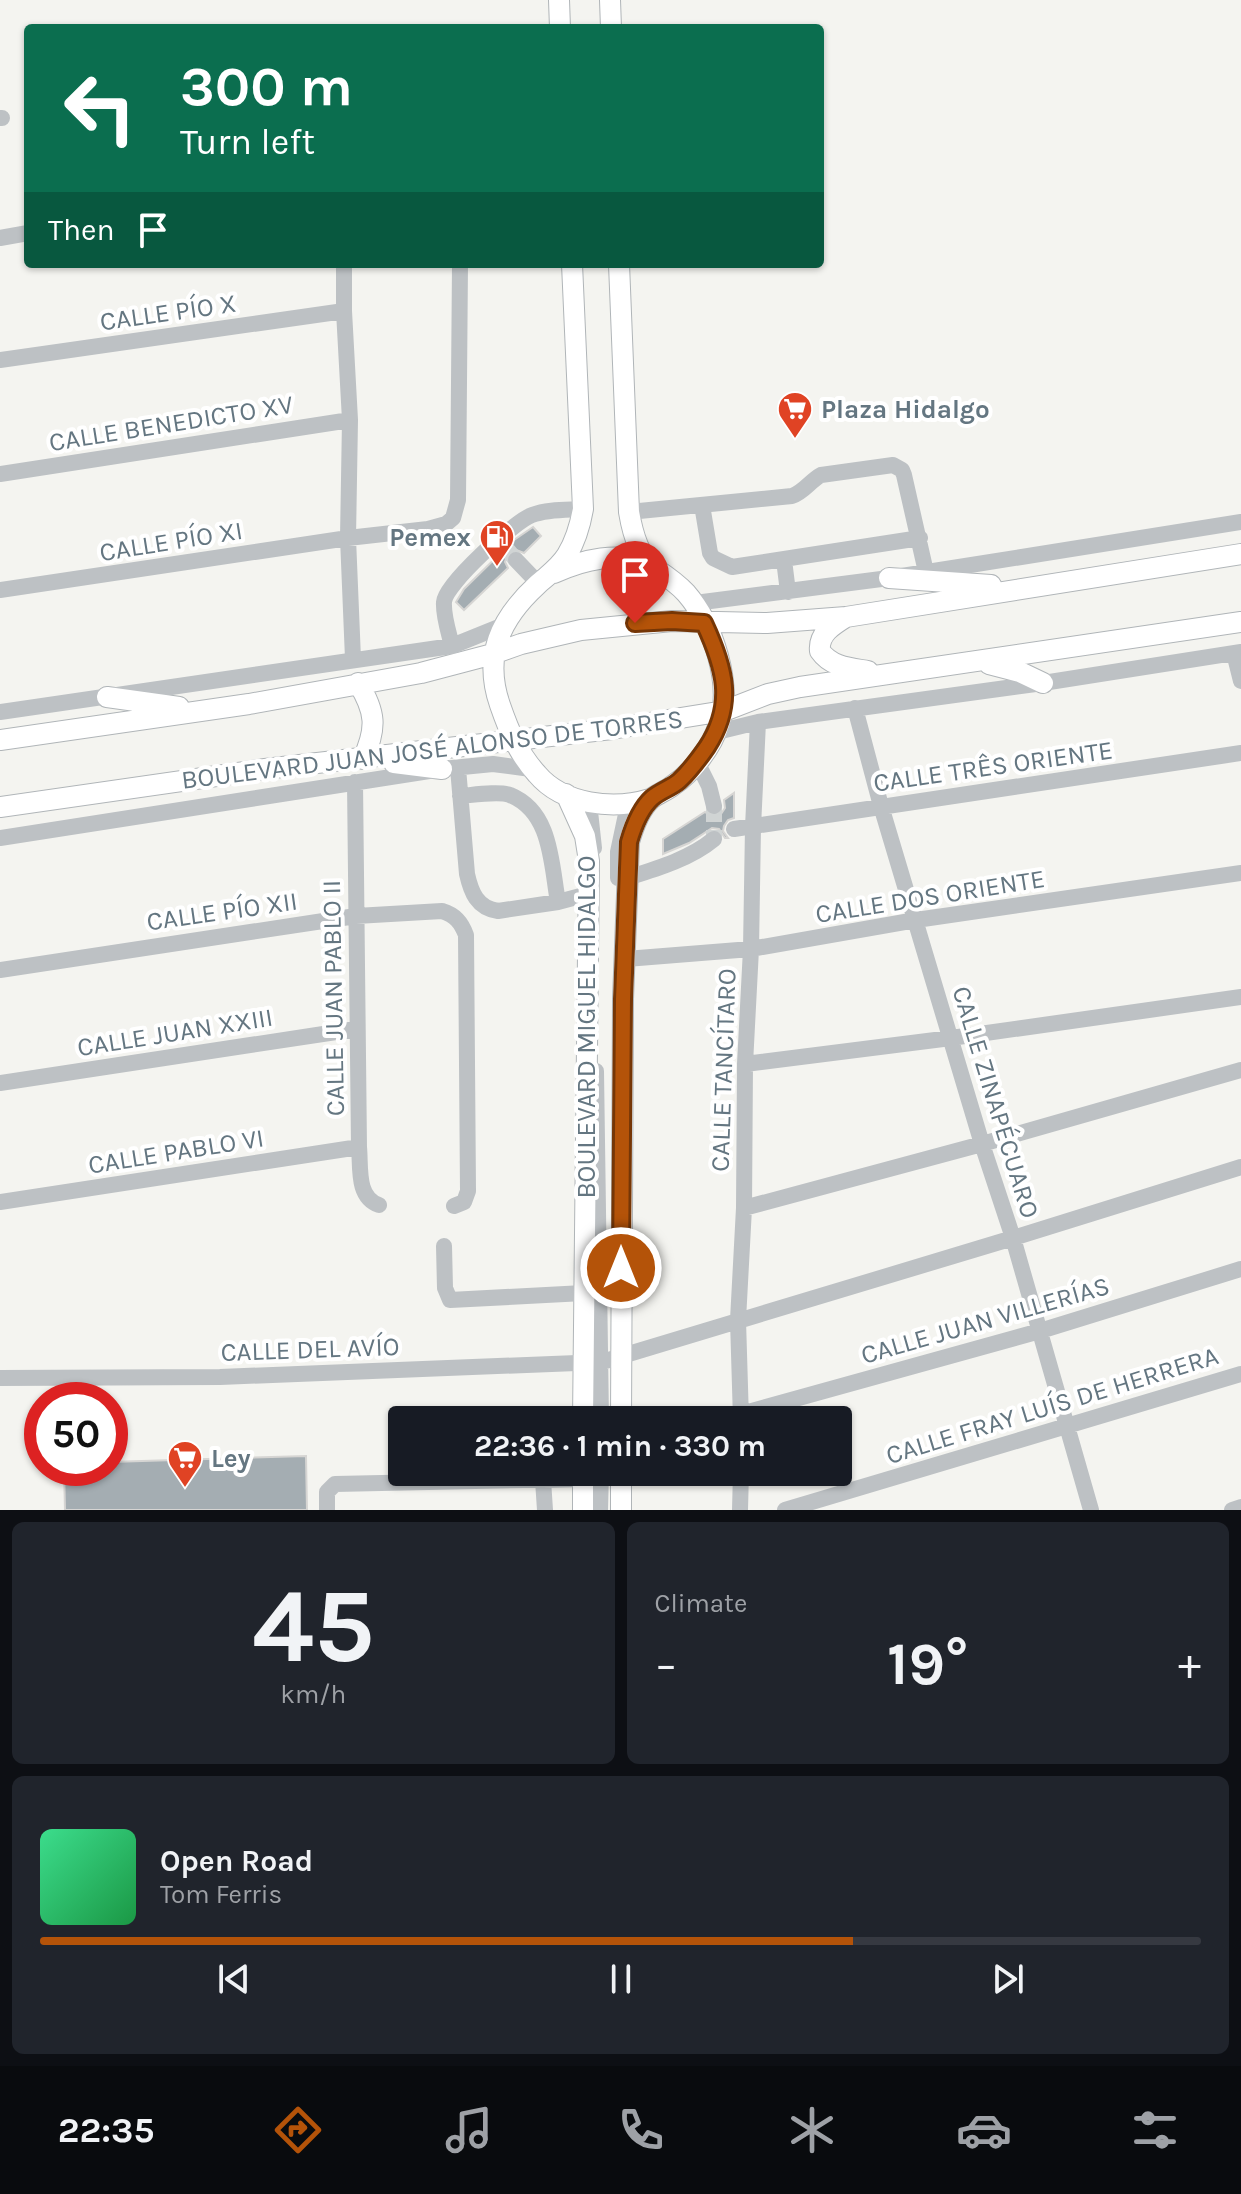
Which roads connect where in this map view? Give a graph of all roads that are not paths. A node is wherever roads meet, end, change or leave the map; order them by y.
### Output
1 (559, 0) edge
2 (567, 0) edge
3 (600, 0) edge
4 (610, 0) edge
5 (560, 24) edge
6 (568, 24) edge
7 (601, 24) edge
8 (611, 24) edge
9 (24, 234) edge
10 (0, 238) edge
11 (344, 268) edge
12 (460, 268) edge
13 (572, 268) edge
14 (578, 268) edge
15 (610, 268) edge
16 (619, 268) edge
17 (344, 311) junction
18 (0, 360) edge
19 (350, 420) junction
20 (0, 474) edge
21 (702, 505) junction
22 (583, 509) junction
23 (629, 512) junction
24 (1241, 522) edge
25 (348, 538) junction
26 (920, 538) junction
27 (507, 549) junction
28 (1241, 554) edge
29 (784, 560) junction
30 (642, 562) junction
31 (575, 563) junction
32 (926, 572) junction
33 (546, 578) junction
34 (889, 578) junction
35 (1031, 586) junction
36 (0, 590) edge
37 (788, 592) junction
38 (695, 603) junction
39 (846, 617) junction
40 (1241, 622) edge
41 (704, 623) junction
42 (504, 625) junction
43 (452, 646) junction
44 (1237, 653) edge
45 (493, 654) junction
46 (353, 659) junction
47 (977, 662) junction
48 (888, 674) junction
49 (1241, 681) edge
50 (358, 683) junction
51 (1043, 683) junction
52 (107, 697) junction
53 (855, 708) junction
54 (203, 710) junction
55 (724, 711) junction
56 (0, 712) edge
57 (758, 722) junction
58 (717, 732) junction
59 (0, 740) edge
60 (513, 741) junction
61 (1241, 753) edge
62 (363, 759) junction
63 (697, 762) junction
64 (450, 768) junction
65 (531, 769) junction
66 (355, 782) junction
67 (566, 794) junction
68 (460, 796) junction
69 (650, 799) junction
70 (589, 802) junction
71 (628, 805) junction
72 (714, 806) tunnel mouth
73 (881, 806) junction
74 (0, 807) edge
75 (753, 827) junction
76 (734, 829) dead end
77 (0, 838) edge
78 (714, 839) dead end
79 (1241, 873) edge
80 (627, 878) junction
81 (588, 894) junction
82 (558, 902) junction
83 (356, 916) junction
84 (916, 920) junction
85 (751, 949) junction
86 (626, 959) junction
87 (0, 970) edge
88 (1241, 997) edge
89 (356, 1029) junction
90 (951, 1038) junction
91 (745, 1064) junction
92 (1241, 1070) edge
93 (0, 1083) edge
94 (982, 1144) junction
95 (359, 1147) junction
96 (1241, 1167) edge
97 (0, 1202) edge
98 (379, 1205) dead end
99 (454, 1206) dead end
100 (744, 1208) junction
101 (1013, 1238) junction
102 (444, 1246) dead end
103 (1241, 1269) edge
104 (584, 1293) junction
105 (738, 1320) junction
106 (1040, 1331) junction
107 (605, 1360) junction
108 (1241, 1374) edge
109 (0, 1378) edge
110 (588, 1406) edge
111 (602, 1406) edge
112 (612, 1406) edge
113 (617, 1406) edge
114 (741, 1406) edge
115 (779, 1406) edge
116 (1066, 1427) junction
117 (388, 1483) edge
118 (543, 1486) edge
119 (587, 1486) edge
120 (593, 1486) edge
121 (614, 1486) edge
122 (621, 1486) edge
123 (741, 1486) edge
124 (1241, 1507) edge
125 (327, 1510) edge
126 (545, 1510) edge
127 (583, 1510) edge
128 (600, 1510) edge
129 (614, 1510) edge
130 (621, 1510) edge
131 (740, 1510) edge
132 (785, 1510) edge
133 (1091, 1510) edge
134 (1232, 1510) edge

1 - 5 main road
2 - 6 street
3 - 7 street
4 - 8 main road
9 - 10 street
11 - 17 street
12 - 25 street, CALLE PÍO XI
13 - 22 main road
14 - 31 street
15 - 30 street
16 - 23 main road, BOULEVARD MIGUEL HIDALGO
17 - 18 street, CALLE PÍO X
17 - 19 street
19 - 20 street, CALLE BENEDICTO XV
19 - 25 street
21 - 23 street
21 - 26 street
21 - 29 street
22 - 27 street
22 - 33 main road
23 - 30 main road, BOULEVARD MIGUEL HIDALGO
24 - 32 street
25 - 36 street, CALLE PÍO XI
25 - 46 street
26 - 29 street
26 - 32 street
27 - 33 street
27 - 43 street
28 - 35 main road
29 - 37 street
30 - 31 main road
30 - 38 main road, BOULEVARD MIGUEL HIDALGO
31 - 33 main road
32 - 34 street
33 - 42 main road
34 - 35 main road
34 - 37 street
35 - 39 main road
37 - 38 street
38 - 41 main road, BOULEVARD MIGUEL HIDALGO
39 - 41 main road
39 - 48 main road
40 - 47 main road, BOULEVARD JUAN JOSÉ ALONSO DE TORRES
41 - 45 main road
41 - 55 main road, BOULEVARD MIGUEL HIDALGO
42 - 43 street
42 - 45 main road
43 - 46 street
44 - 49 street
44 - 51 street, BOULEVARD JUAN JOSÉ ALONSO DE TORRES
45 - 50 main road
45 - 60 main road
46 - 52 street
47 - 48 main road, BOULEVARD JUAN JOSÉ ALONSO DE TORRES
47 - 51 main road
48 - 55 main road, BOULEVARD JUAN JOSÉ ALONSO DE TORRES
50 - 54 main road
50 - 62 main road
51 - 53 street, BOULEVARD JUAN JOSÉ ALONSO DE TORRES
52 - 54 main road
52 - 56 street
53 - 57 street, BOULEVARD JUAN JOSÉ ALONSO DE TORRES
53 - 73 street, CALLE ZINAPÉCUARO
54 - 59 main road
55 - 58 main road, BOULEVARD MIGUEL HIDALGO
55 - 60 main road, BOULEVARD JUAN JOSÉ ALONSO DE TORRES
57 - 58 street, BOULEVARD JUAN JOSÉ ALONSO DE TORRES
57 - 75 street, CALLE TANCÍTARO
58 - 63 main road, BOULEVARD MIGUEL HIDALGO
60 - 62 main road, BOULEVARD JUAN JOSÉ ALONSO DE TORRES
60 - 65 main road
61 - 73 street, CALLE TRÊS ORIENTE
62 - 64 main road
62 - 74 main road, BOULEVARD JUAN JOSÉ ALONSO DE TORRES
63 - 69 main road, BOULEVARD MIGUEL HIDALGO
63 - 72 street
64 - 65 street, BOULEVARD JUAN JOSÉ ALONSO DE TORRES
64 - 66 street, BOULEVARD JUAN JOSÉ ALONSO DE TORRES
64 - 68 street
65 - 67 main road
66 - 77 street, BOULEVARD JUAN JOSÉ ALONSO DE TORRES
66 - 83 street, CALLE JUAN PABLO II
67 - 70 main road
67 - 81 main road, BOULEVARD MIGUEL HIDALGO
68 - 82 street
68 - 82 street
69 - 71 main road
69 - 80 main road, BOULEVARD MIGUEL HIDALGO
70 - 71 main road
70 - 107 street
71 - 107 street
73 - 75 street, CALLE TRÊS ORIENTE
73 - 84 street, CALLE ZINAPÉCUARO
75 - 76 street, CALLE TRÊS ORIENTE
75 - 85 street, CALLE TANCÍTARO
78 - 80 street
79 - 84 street, CALLE DOS ORIENTE
80 - 86 main road, BOULEVARD MIGUEL HIDALGO
81 - 82 street
81 - 104 main road, BOULEVARD MIGUEL HIDALGO
83 - 87 street, CALLE PÍO XII
83 - 89 street, CALLE JUAN PABLO II
83 - 99 street, CALLE PÍO XII
84 - 85 street, CALLE DOS ORIENTE
84 - 90 street, CALLE ZINAPÉCUARO
85 - 86 street, CALLE DOS ORIENTE
85 - 91 street, CALLE TANCÍTARO
86 - 107 main road, BOULEVARD MIGUEL HIDALGO
88 - 90 street
89 - 93 street, CALLE JUAN XXIII
89 - 95 street, CALLE JUAN PABLO II
90 - 91 street
90 - 94 street, CALLE ZINAPÉCUARO
91 - 100 street, CALLE TANCÍTARO
92 - 94 street
94 - 100 street
94 - 101 street, CALLE ZINAPÉCUARO
95 - 97 street, CALLE PABLO VI
95 - 98 street, CALLE JUAN PABLO II
96 - 101 street, CALLE DEL AVÍO
100 - 105 street, CALLE TANCÍTARO
101 - 105 street, CALLE DEL AVÍO
101 - 106 street, CALLE ZINAPÉCUARO
102 - 104 street
103 - 106 street, CALLE JUAN VILLERÍAS
104 - 107 main road, BOULEVARD MIGUEL HIDALGO
105 - 107 street, CALLE DEL AVÍO
105 - 114 street, CALLE TANCÍTARO
106 - 115 street, CALLE JUAN VILLERÍAS
106 - 116 street, CALLE ZINAPÉCUARO
107 - 109 street, CALLE DEL AVÍO
107 - 110 main road, BOULEVARD MIGUEL HIDALGO
107 - 111 street
107 - 112 street
107 - 113 main road, BOULEVARD MIGUEL HIDALGO
108 - 116 street, CALLE FRAY LUÍS DE HERRERA
116 - 132 street, CALLE FRAY LUÍS DE HERRERA
116 - 133 street, CALLE ZINAPÉCUARO
117 - 125 street
118 - 126 street
119 - 127 main road
120 - 128 street
121 - 129 street
122 - 130 main road
123 - 131 street
124 - 134 street

